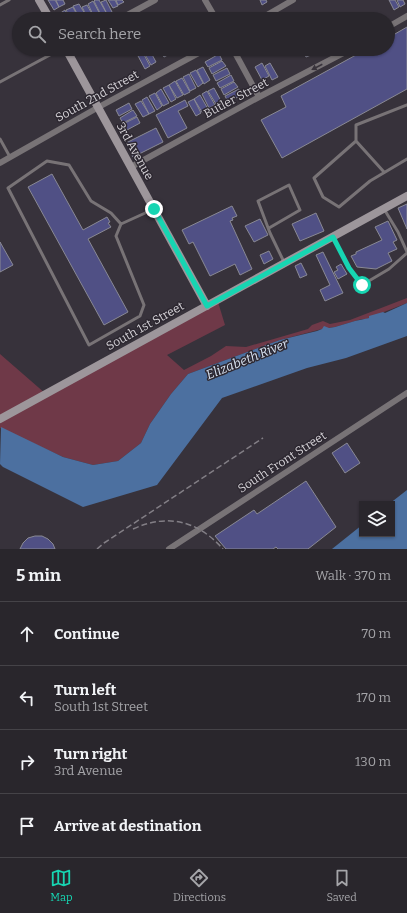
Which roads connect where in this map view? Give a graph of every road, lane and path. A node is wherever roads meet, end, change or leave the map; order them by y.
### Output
1 (10, 0) edge
2 (39, 0) edge
3 (155, 0) edge
4 (205, 0) edge
5 (294, 0) edge
6 (0, 5) edge
7 (46, 12) edge
8 (133, 12) edge
9 (212, 12) edge
10 (273, 12) edge
11 (407, 16) edge
12 (395, 23) edge
13 (48, 56) edge
14 (70, 56) edge
15 (193, 56) edge
16 (236, 56) edge
17 (334, 56) edge
18 (0, 82) edge
19 (259, 97) junction
20 (407, 105) edge
21 (97, 108) junction
22 (0, 139) edge
23 (356, 141) junction
24 (10, 157) junction
25 (407, 159) edge
26 (0, 163) edge
27 (131, 167) junction
28 (384, 172) junction
29 (407, 196) edge
30 (154, 209) junction
31 (384, 209) junction
32 (121, 224) junction
33 (269, 228) junction
34 (333, 237) junction
35 (407, 252) edge
36 (285, 263) junction
37 (207, 306) junction
38 (407, 393) edge
39 (0, 419) edge
40 (169, 549) edge

1 - 6 lane
2 - 7 street
3 - 8 street
4 - 9 street
5 - 10 street
11 - 12 street
13 - 18 lane
14 - 21 street, 3rd Avenue
15 - 21 street, South 2nd Street
16 - 19 street
17 -> 19 street, Butler Street
19 - 27 street, Butler Street
20 - 23 lane
21 - 24 street, South 2nd Street
21 - 27 street, 3rd Avenue
22 - 24 lane
23 - 28 lane
23 - 28 lane
24 - 26 street, South 2nd Street
25 - 28 lane
27 - 30 street, 3rd Avenue
29 - 31 street, South 1st Street
30 - 32 lane
30 - 37 street, 3rd Avenue
31 - 34 street, South 1st Street
31 - 35 lane
32 - 32 lane
33 - 33 lane
33 - 36 lane
34 - 35 lane
34 - 36 street, South 1st Street
36 - 37 street, South 1st Street
37 - 39 street, South 1st Street
38 - 40 street, South Front Street

